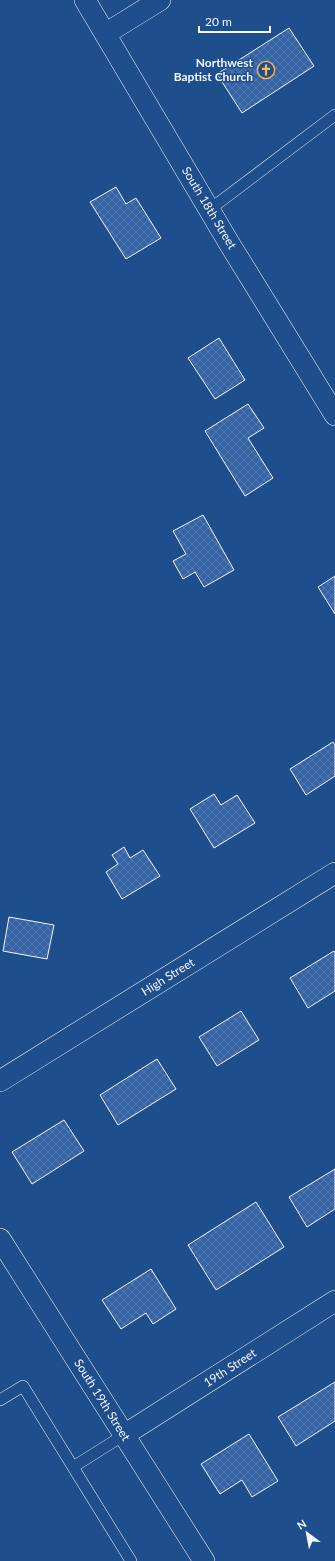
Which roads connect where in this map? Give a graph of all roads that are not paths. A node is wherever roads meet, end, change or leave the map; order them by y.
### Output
1 (85, 0) edge
2 (160, 0) edge
3 (105, 34) junction
4 (335, 115) edge
5 (209, 210) junction
6 (335, 415) edge
7 (335, 873) edge
8 (0, 1081) edge
9 (0, 1239) edge
10 (335, 1300) edge
11 (0, 1400) edge
12 (124, 1435) junction
13 (73, 1467) junction
14 (131, 1561) edge
15 (204, 1561) edge

1 - 3 street, South 18th Street
2 - 3 street
3 - 5 street, South 18th Street
4 - 5 lane
5 - 6 street, South 18th Street
7 - 8 street, High Street
9 - 12 street, South 19th Street
10 - 12 street, 19th Street
11 - 13 lane
12 - 13 lane
12 - 15 street, South 19th Street
13 - 14 lane

